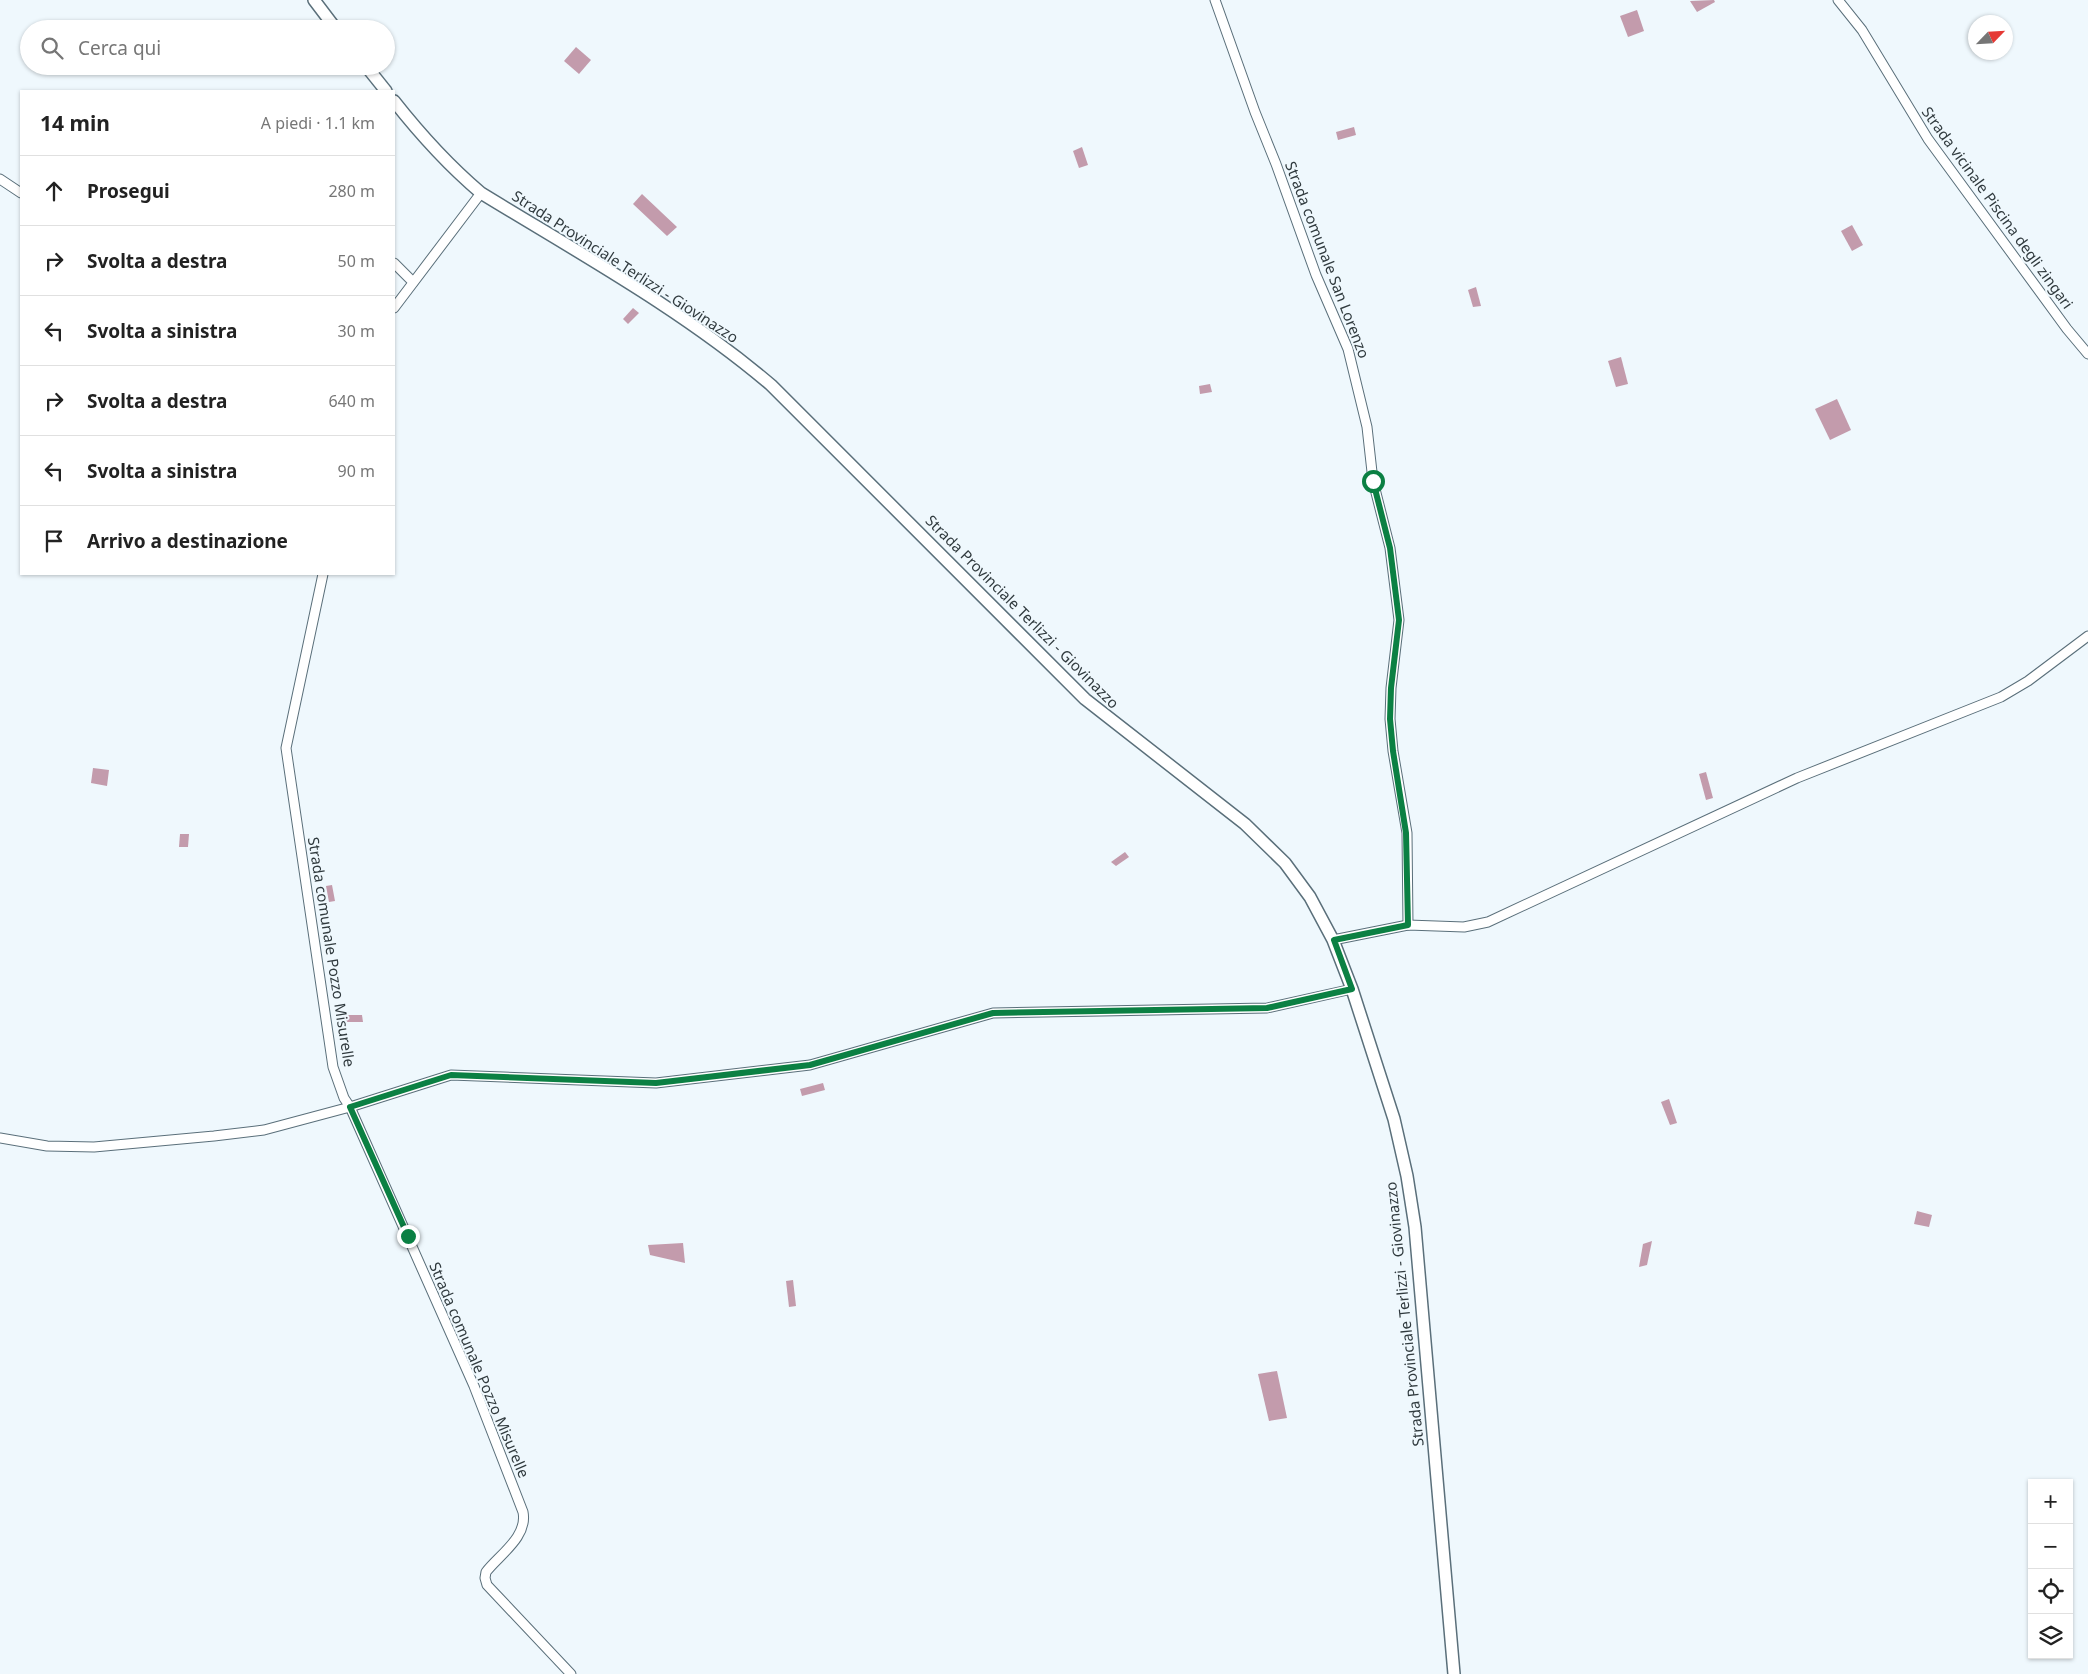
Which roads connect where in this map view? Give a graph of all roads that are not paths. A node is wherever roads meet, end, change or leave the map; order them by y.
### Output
1 (314, 0) edge
2 (1216, 0) edge
3 (1838, 0) edge
4 (329, 20) edge
5 (373, 75) edge
6 (385, 90) edge
7 (395, 102) edge
8 (0, 179) edge
9 (20, 193) edge
10 (481, 193) junction
11 (395, 264) edge
12 (413, 282) junction
13 (395, 307) edge
14 (2088, 354) edge
15 (323, 575) edge
16 (2088, 636) edge
17 (1408, 925) junction
18 (1334, 940) junction
19 (1352, 989) junction
20 (350, 1107) junction
21 (0, 1138) edge
22 (570, 1674) edge
23 (1454, 1674) edge

1 - 4 main road
2 - 17 street, Strada comunale San Lorenzo
3 - 14 street, Strada vicinale Piscina degli zingari
5 - 6 main road
7 - 10 main road, Strada Provinciale Terlizzi - Giovinazzo
8 - 9 street
10 - 12 street
10 - 18 main road, Strada Provinciale Terlizzi - Giovinazzo
11 - 12 street
12 - 13 street
15 - 20 street, Strada comunale Pozzo Misurelle
16 - 17 street
17 - 18 street
18 - 19 main road, Strada Provinciale Terlizzi - Giovinazzo
19 - 20 street
19 - 23 main road, Strada Provinciale Terlizzi - Giovinazzo
20 - 21 street
20 - 22 street, Strada comunale Pozzo Misurelle

